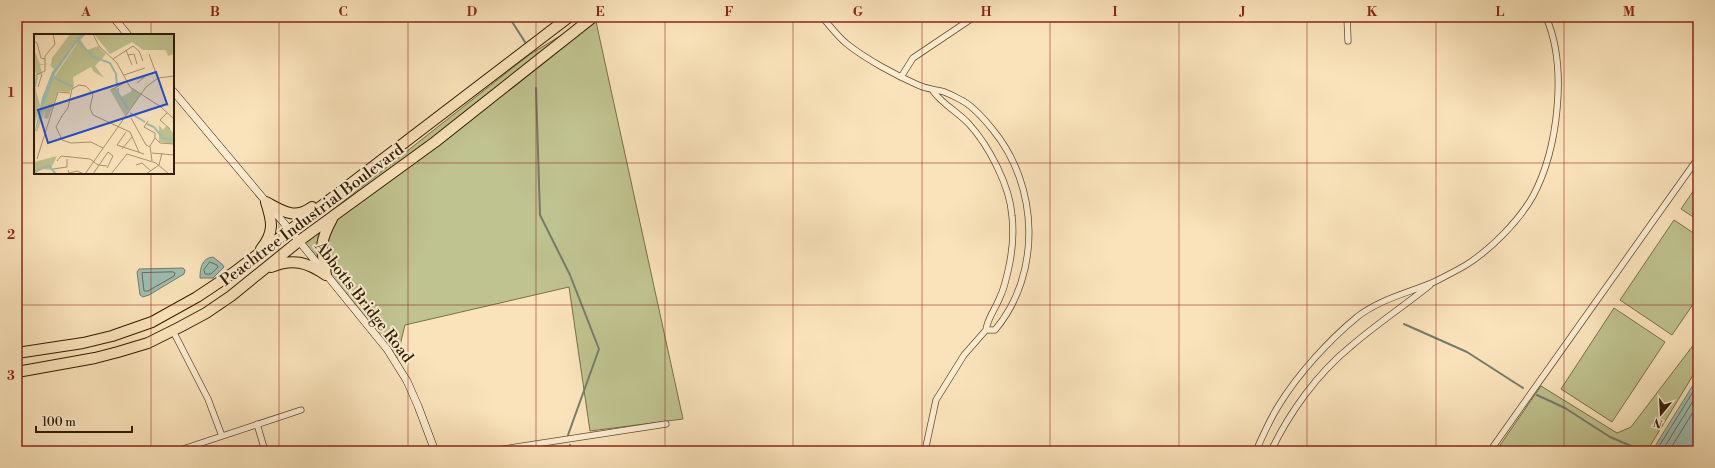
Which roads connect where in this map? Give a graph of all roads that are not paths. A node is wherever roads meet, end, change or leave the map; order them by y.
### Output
1 (113, 17) edge
2 (569, 17) edge
3 (593, 17) edge
4 (822, 17) edge
5 (974, 17) edge
6 (1347, 17) edge
7 (1546, 17) edge
8 (127, 34) edge
9 (1348, 41) dead end
10 (901, 77) junction
11 (933, 91) junction
12 (174, 92) edge
13 (1698, 158) edge
14 (333, 197) junction
15 (266, 202) junction
16 (334, 216) junction
17 (290, 230) junction
18 (299, 241) junction
19 (256, 256) junction
20 (260, 272) junction
21 (326, 274) junction
22 (1435, 281) junction
23 (986, 330) junction
24 (173, 331) junction
25 (17, 353) edge
26 (17, 372) edge
27 (301, 410) dead end
28 (257, 424) junction
29 (666, 424) dead end
30 (222, 436) junction
31 (190, 449) edge
32 (177, 451) edge
33 (265, 451) edge
34 (435, 451) edge
35 (490, 451) edge
36 (925, 451) edge
37 (1256, 451) edge
38 (1271, 451) edge
39 (1490, 451) edge

1 - 8 main road
2 - 14 highway, Peachtree Industrial Boulevard
3 - 16 highway, Peachtree Industrial Boulevard
4 - 10 street
5 - 10 street
6 - 9 street
7 - 22 street
10 - 11 street
11 - 23 street
11 - 23 street
12 - 15 main road, Abbotts Bridge Road
13 - 39 street
14 - 15 highway
14 - 17 highway, Peachtree Industrial Boulevard
15 - 17 main road, Abbotts Bridge Road
15 - 19 highway
16 - 18 highway, Peachtree Industrial Boulevard
16 - 21 highway
17 - 18 main road, Abbotts Bridge Road
17 - 19 highway, Peachtree Industrial Boulevard
18 - 20 highway, Peachtree Industrial Boulevard
18 - 21 main road, Abbotts Bridge Road
19 - 25 highway, Peachtree Industrial Boulevard
20 - 21 highway
20 - 24 highway, Peachtree Industrial Boulevard
21 - 34 main road, Abbotts Bridge Road
22 - 37 street
22 - 38 street
23 - 36 street
24 - 26 highway, Peachtree Industrial Boulevard
24 - 30 street
27 - 28 street
28 - 30 street
28 - 33 street
29 - 35 street
30 - 31 street
31 - 32 street

